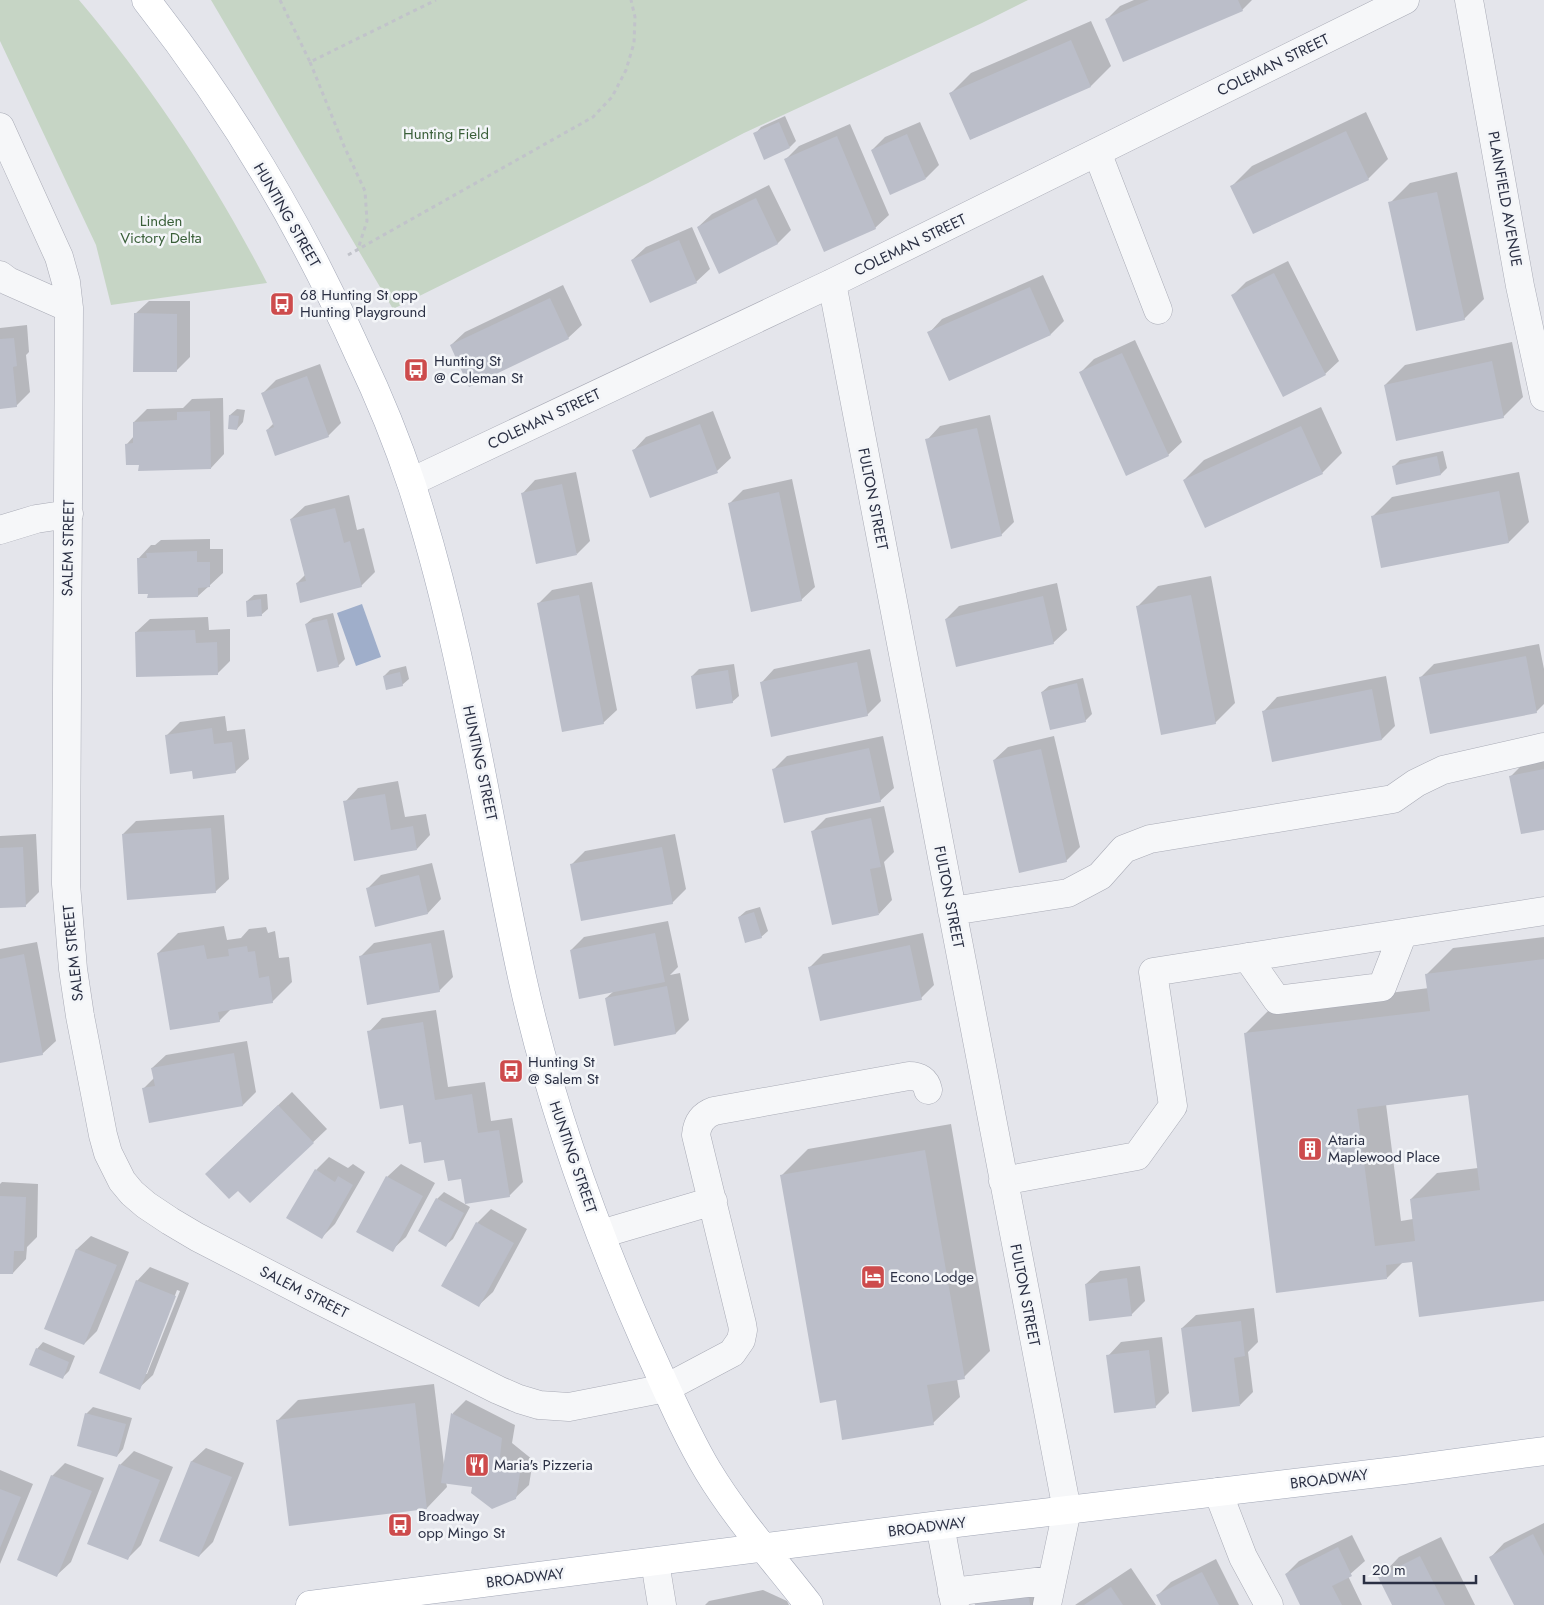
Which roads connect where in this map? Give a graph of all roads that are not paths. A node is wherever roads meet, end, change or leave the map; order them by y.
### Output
1 (146, 0) edge
2 (1406, 0) edge
3 (1469, 0) edge
4 (0, 127) edge
5 (1097, 152) junction
6 (0, 275) edge
7 (832, 283) junction
8 (69, 308) junction
9 (1158, 310) dead end
10 (1544, 397) edge
11 (411, 482) junction
12 (69, 514) junction
13 (0, 530) edge
14 (1544, 747) edge
15 (952, 910) junction
16 (1544, 911) edge
17 (1403, 933) junction
18 (1247, 957) junction
19 (928, 1090) dead end
20 (1004, 1180) junction
21 (713, 1201) junction
22 (600, 1234) junction
23 (666, 1388) junction
24 (1544, 1451) edge
25 (1218, 1492) junction
26 (1067, 1510) junction
27 (940, 1525) junction
28 (764, 1548) junction
29 (655, 1562) junction
30 (1049, 1592) edge
31 (954, 1598) edge
32 (410, 1599) edge
33 (310, 1605) edge
34 (662, 1605) edge
35 (809, 1605) edge
36 (1269, 1605) edge

1 - 11 main road, HUNTING STREET
2 - 5 street, COLEMAN STREET
3 - 10 street, PLAINFIELD AVENUE
4 - 8 street, SALEM STREET
5 - 7 street, COLEMAN STREET
5 - 9 street
6 - 8 street
7 - 11 street, COLEMAN STREET
7 - 15 street, FULTON STREET
8 - 12 street, SALEM STREET
11 - 22 main road, HUNTING STREET
12 - 13 street
12 - 23 street, SALEM STREET
14 - 15 street
15 - 20 street, FULTON STREET
16 - 17 street
17 - 18 street
17 - 18 street
18 - 20 street
19 - 21 street, SALEM STREET
20 - 26 street, FULTON STREET
21 - 22 street
21 - 23 street, SALEM STREET
22 - 23 main road, HUNTING STREET
23 - 28 main road, HUNTING STREET
24 - 25 main road, BROADWAY
25 - 26 main road, BROADWAY
25 - 36 street
26 - 27 main road, BROADWAY
26 - 30 street
27 - 28 main road, BROADWAY
27 - 31 street
28 - 29 main road, BROADWAY
28 - 35 main road
29 - 32 main road, BROADWAY
29 - 34 street
30 - 31 street
32 - 33 main road, BROADWAY

